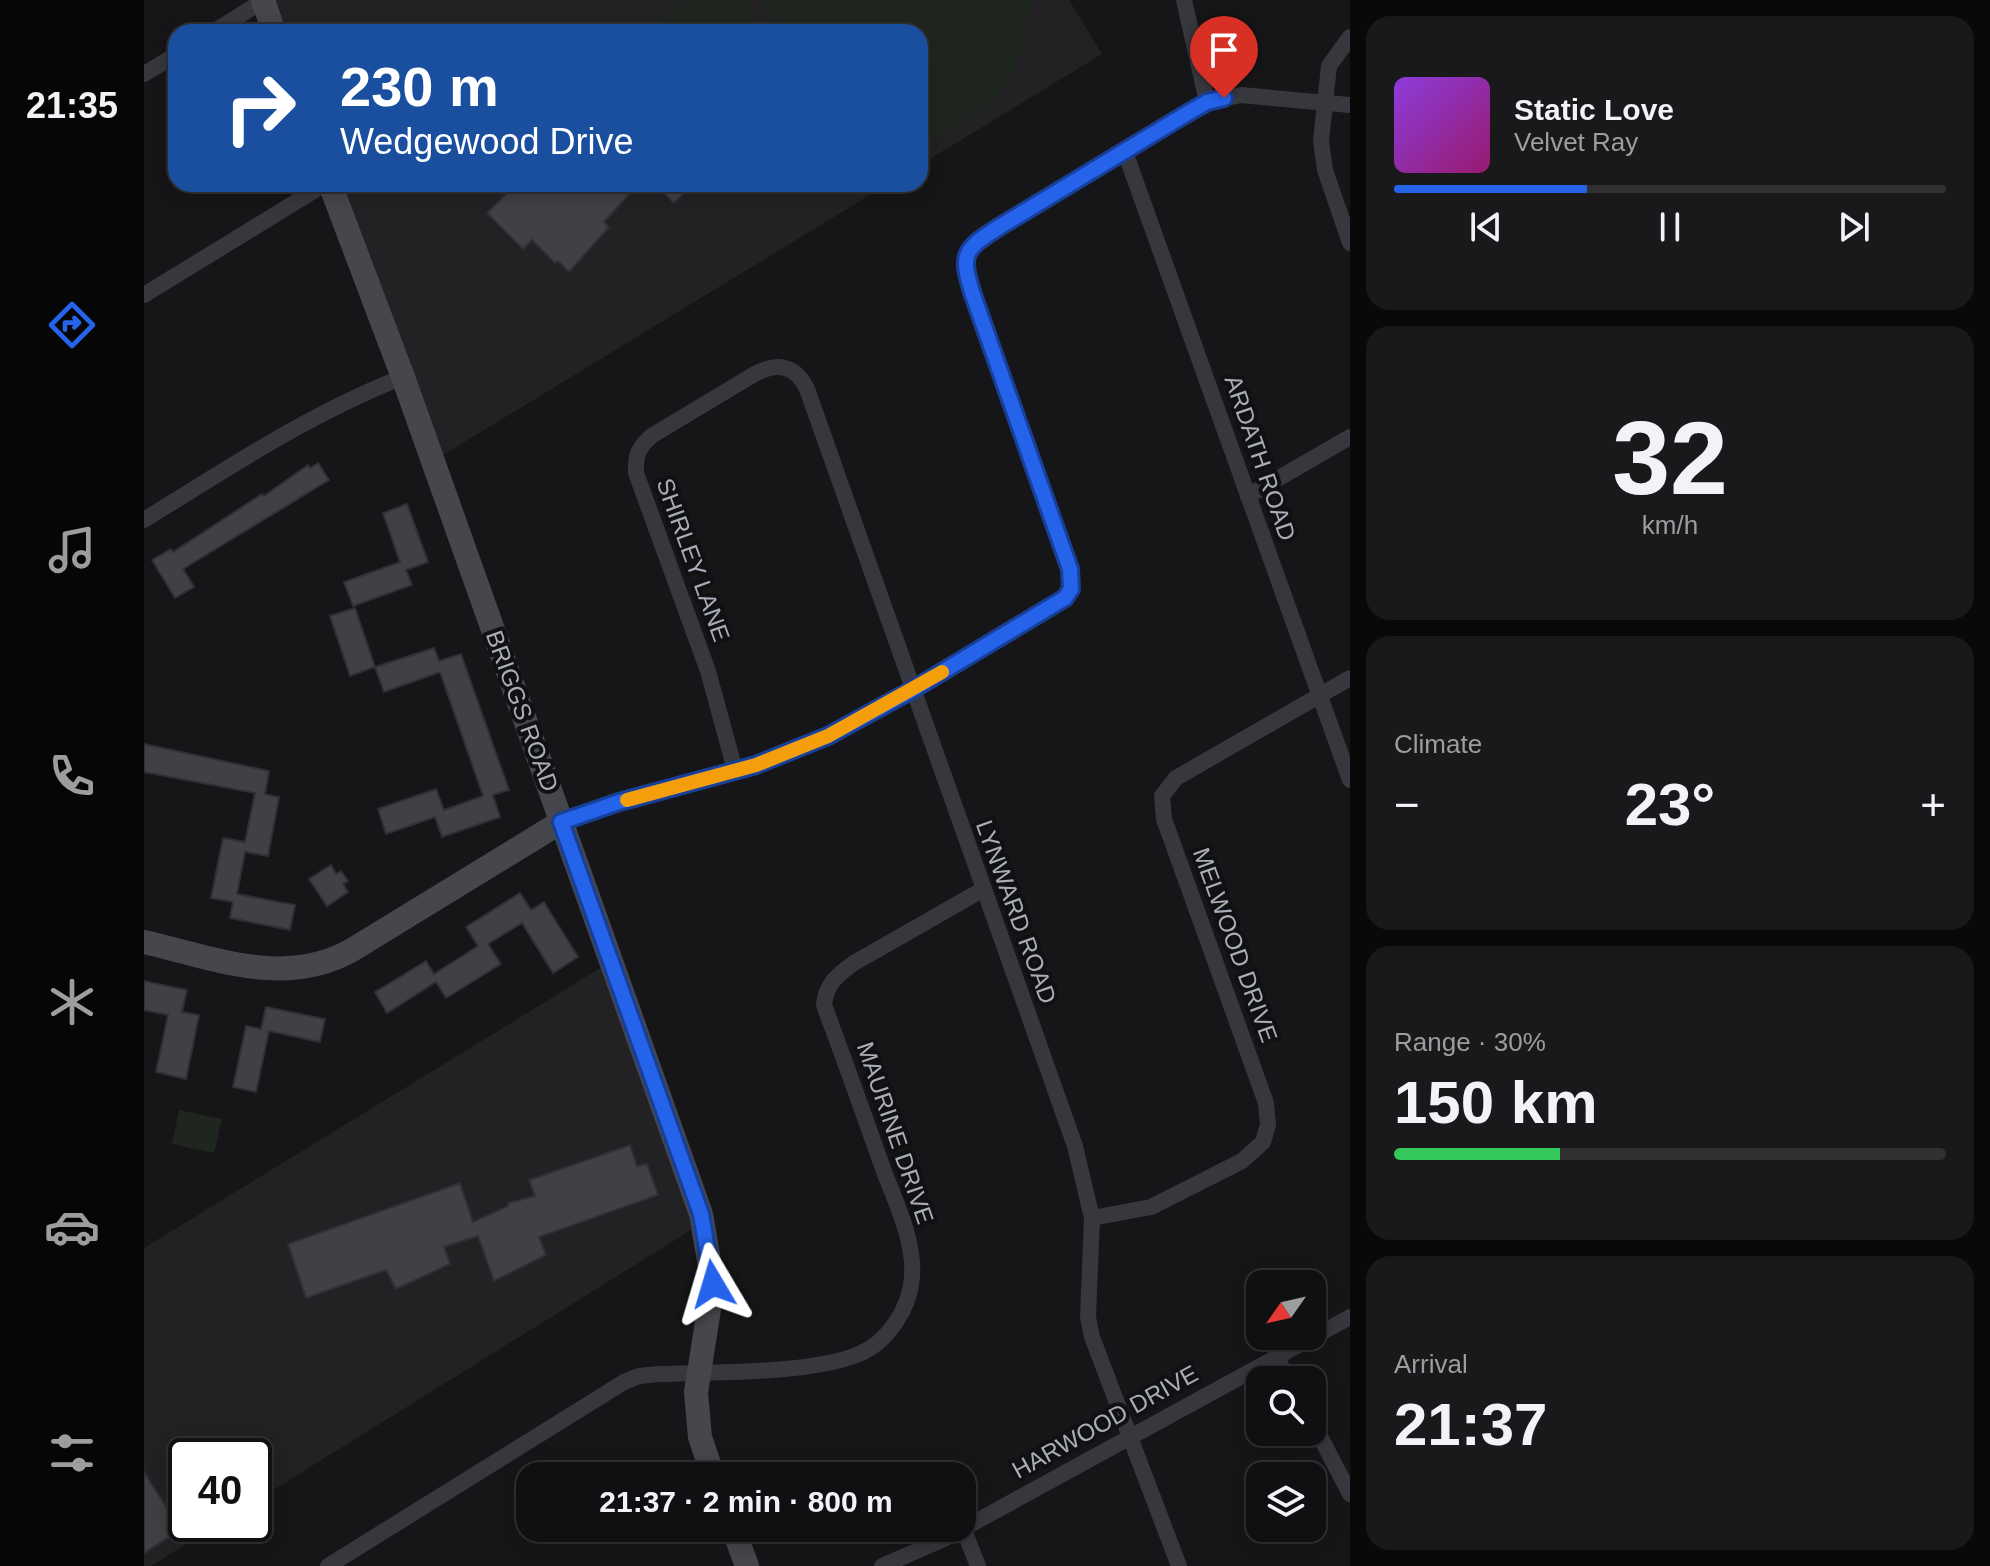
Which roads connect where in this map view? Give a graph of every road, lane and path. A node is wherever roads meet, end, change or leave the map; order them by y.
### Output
1 (263, 0) edge
2 (1184, 0) edge
3 (226, 24) edge
4 (271, 24) edge
5 (1350, 37) edge
6 (168, 60) edge
7 (144, 74) edge
8 (1207, 102) junction
9 (1325, 102) junction
10 (1350, 105) edge
11 (1125, 152) junction
12 (315, 192) edge
13 (331, 192) edge
14 (1350, 243) edge
15 (144, 295) edge
16 (403, 377) junction
17 (711, 400) joint
18 (1350, 437) edge
19 (1248, 496) junction
20 (144, 520) edge
21 (1350, 678) edge
22 (912, 690) junction
23 (1320, 696) junction
24 (735, 770) junction
25 (1350, 780) edge
26 (561, 822) junction
27 (982, 890) junction
28 (144, 942) edge
29 (1092, 1218) junction
30 (1350, 1317) edge
31 (1277, 1358) junction
32 (1281, 1366) edge
33 (699, 1373) junction
34 (1130, 1436) junction
35 (1325, 1446) edge
36 (708, 1462) edge
37 (1350, 1494) edge
38 (976, 1521) edge
39 (738, 1542) edge
40 (933, 1542) edge
41 (969, 1542) edge
42 (328, 1566) edge
43 (747, 1566) edge
44 (882, 1566) edge
45 (978, 1566) edge
46 (1179, 1566) edge

1 - 3 street
1 - 4 street
2 - 8 street
5 - 9 street
6 - 7 street
8 - 9 street
8 - 11 street
9 - 10 street
9 - 14 street
11 - 19 street, ARDATH ROAD
11 - 22 street
12 - 15 street
13 - 16 street, BRIGGS ROAD
16 - 20 street
16 - 26 street, BRIGGS ROAD
17 - 22 street, LYNWARD ROAD
17 - 24 street, SHIRLEY LANE
18 - 19 street
19 - 23 street, ARDATH ROAD
21 - 23 street, MELWOOD DRIVE
22 - 24 street
22 - 27 street, LYNWARD ROAD
23 - 25 street, ARDATH ROAD
23 - 29 street, MELWOOD DRIVE
24 - 26 street
26 - 28 street
26 - 33 street, BRIGGS ROAD
27 - 29 street, LYNWARD ROAD
27 - 33 street, MAURINE DRIVE
29 - 34 street, LYNWARD ROAD
30 - 31 street, HARWOOD DRIVE
31 - 32 street
31 - 34 street, HARWOOD DRIVE
33 - 36 street, BRIGGS ROAD
33 - 42 street, MAURINE DRIVE
34 - 38 street, HARWOOD DRIVE
34 - 46 street, LYNWARD ROAD
35 - 37 street
39 - 43 street
40 - 44 street, HARWOOD DRIVE
41 - 45 street

